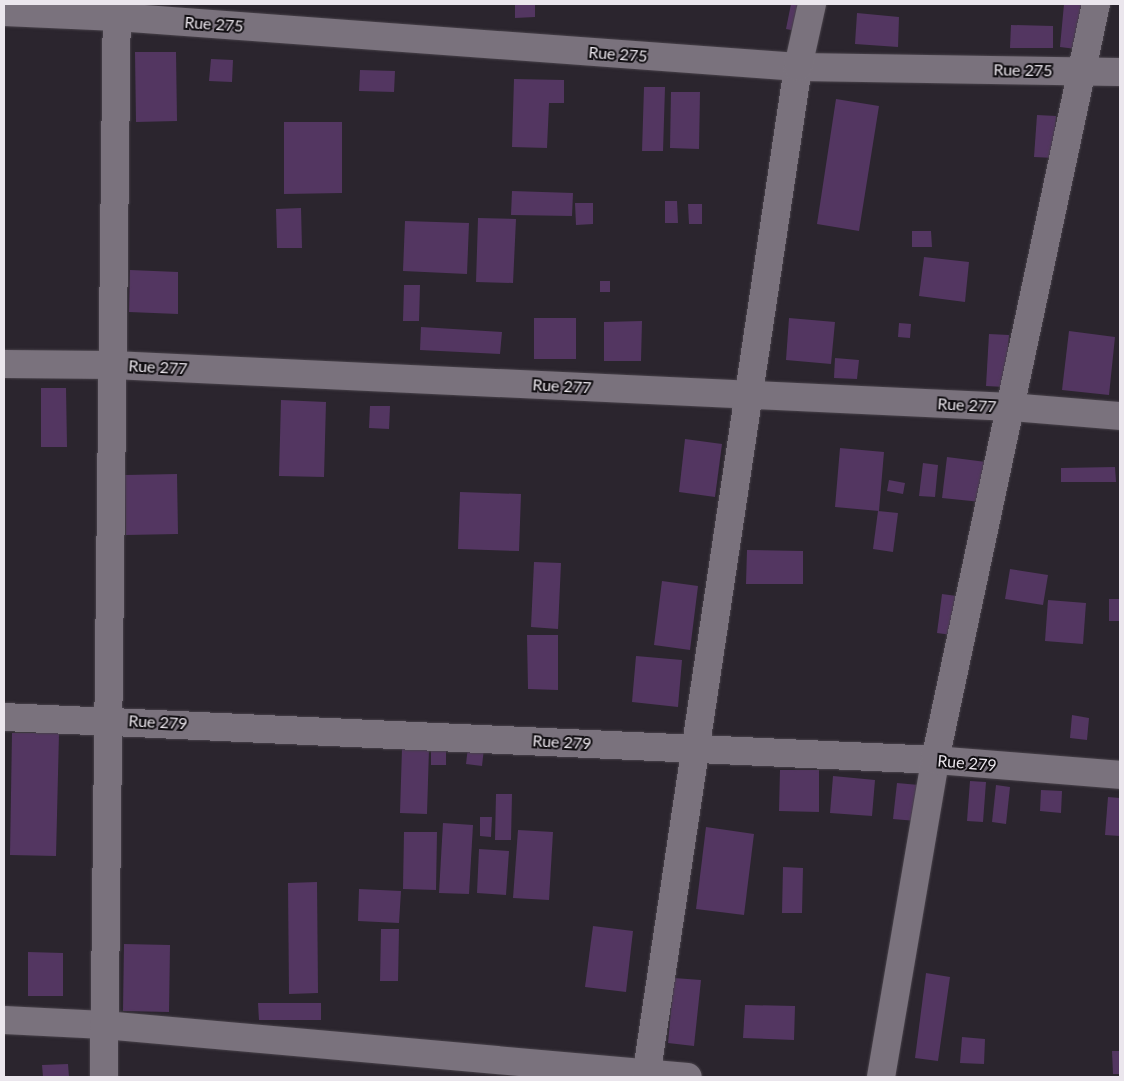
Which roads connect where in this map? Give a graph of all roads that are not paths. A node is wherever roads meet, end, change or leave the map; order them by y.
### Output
1 (812, 4) edge
2 (1096, 4) edge
3 (117, 11) edge
4 (4, 12) edge
5 (798, 67) junction
6 (1084, 70) junction
7 (1120, 72) edge
8 (4, 364) edge
9 (113, 365) junction
10 (748, 395) junction
11 (1011, 407) junction
12 (1120, 416) edge
13 (4, 717) edge
14 (109, 719) junction
15 (696, 749) junction
16 (935, 760) junction
17 (1120, 775) edge
18 (4, 1020) edge
19 (104, 1025) junction
20 (646, 1076) edge
21 (104, 1077) edge
22 (688, 1077) edge
23 (881, 1077) edge

1 - 5 street
2 - 6 street
3 - 4 street, Rue 275
3 - 5 street, Rue 275
3 - 9 street
5 - 6 street, Rue 275
5 - 10 street
6 - 7 street, Rue 275
6 - 11 street
8 - 9 street, Rue 277
9 - 10 street, Rue 277
9 - 14 street
10 - 11 street, Rue 277
10 - 15 street
11 - 12 street, Rue 277
11 - 16 street
13 - 14 street, Rue 279
14 - 15 street, Rue 279
14 - 19 street
15 - 16 street, Rue 279
15 - 20 street
16 - 17 street, Rue 279
16 - 23 street
18 - 19 street
19 - 20 street
19 - 21 street
20 - 22 street

